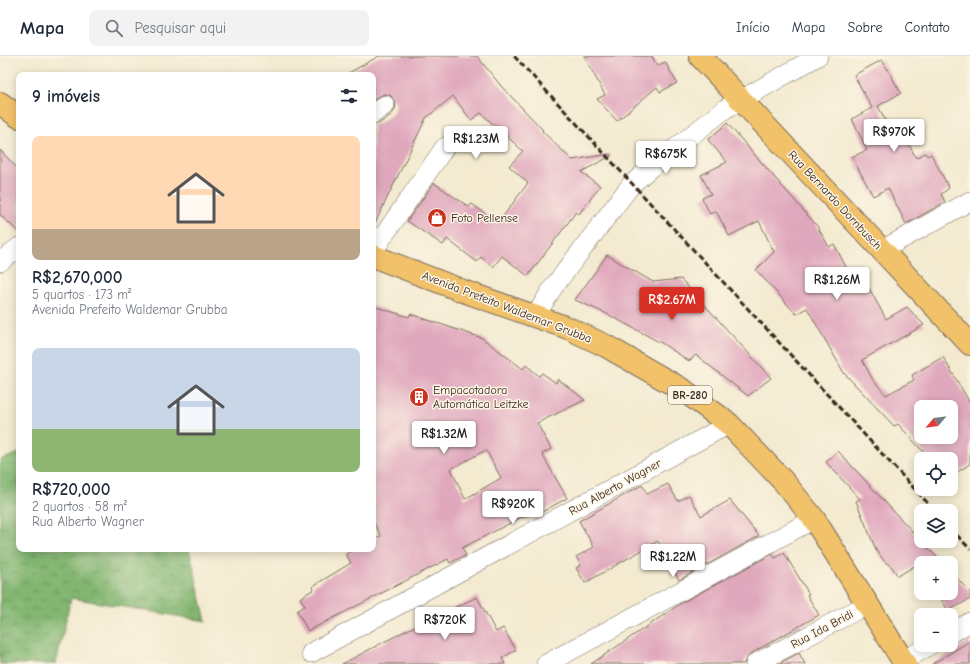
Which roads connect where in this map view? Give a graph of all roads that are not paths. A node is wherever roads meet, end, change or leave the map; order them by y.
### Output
1 (700, 56) edge
2 (818, 56) edge
3 (740, 100) junction
4 (0, 103) edge
5 (16, 115) edge
6 (445, 147) dead end
7 (970, 201) edge
8 (376, 247) edge
9 (16, 249) edge
10 (882, 250) junction
11 (376, 257) edge
12 (0, 262) edge
13 (535, 317) junction
14 (970, 344) edge
15 (729, 424) junction
16 (814, 520) junction
17 (868, 604) junction
18 (970, 622) edge
19 (958, 629) edge
20 (919, 652) edge
21 (311, 653) dead end
22 (904, 662) edge
23 (546, 664) edge
24 (755, 664) edge

1 - 3 highway, Rua Bernardo Dornbusch
2 - 3 street
3 - 10 highway, Rua Bernardo Dornbusch
3 - 13 street
4 - 5 highway
6 - 8 street
7 - 10 street
9 - 12 street
10 - 14 highway, Rua Bernardo Dornbusch
11 - 13 highway, Avenida Prefeito Waldemar Grubba / BR-280
13 - 15 highway, Avenida Prefeito Waldemar Grubba / BR-280
15 - 16 highway, Avenida Prefeito Waldemar Grubba / BR-280
15 - 21 street, Rua Alberto Wagner
16 - 17 highway, Avenida Prefeito Waldemar Grubba / BR-280
16 - 23 street
17 - 22 highway, Avenida Prefeito Waldemar Grubba / BR-280
17 - 24 street, Rua Ida Bridi
18 - 19 street
20 - 22 street

